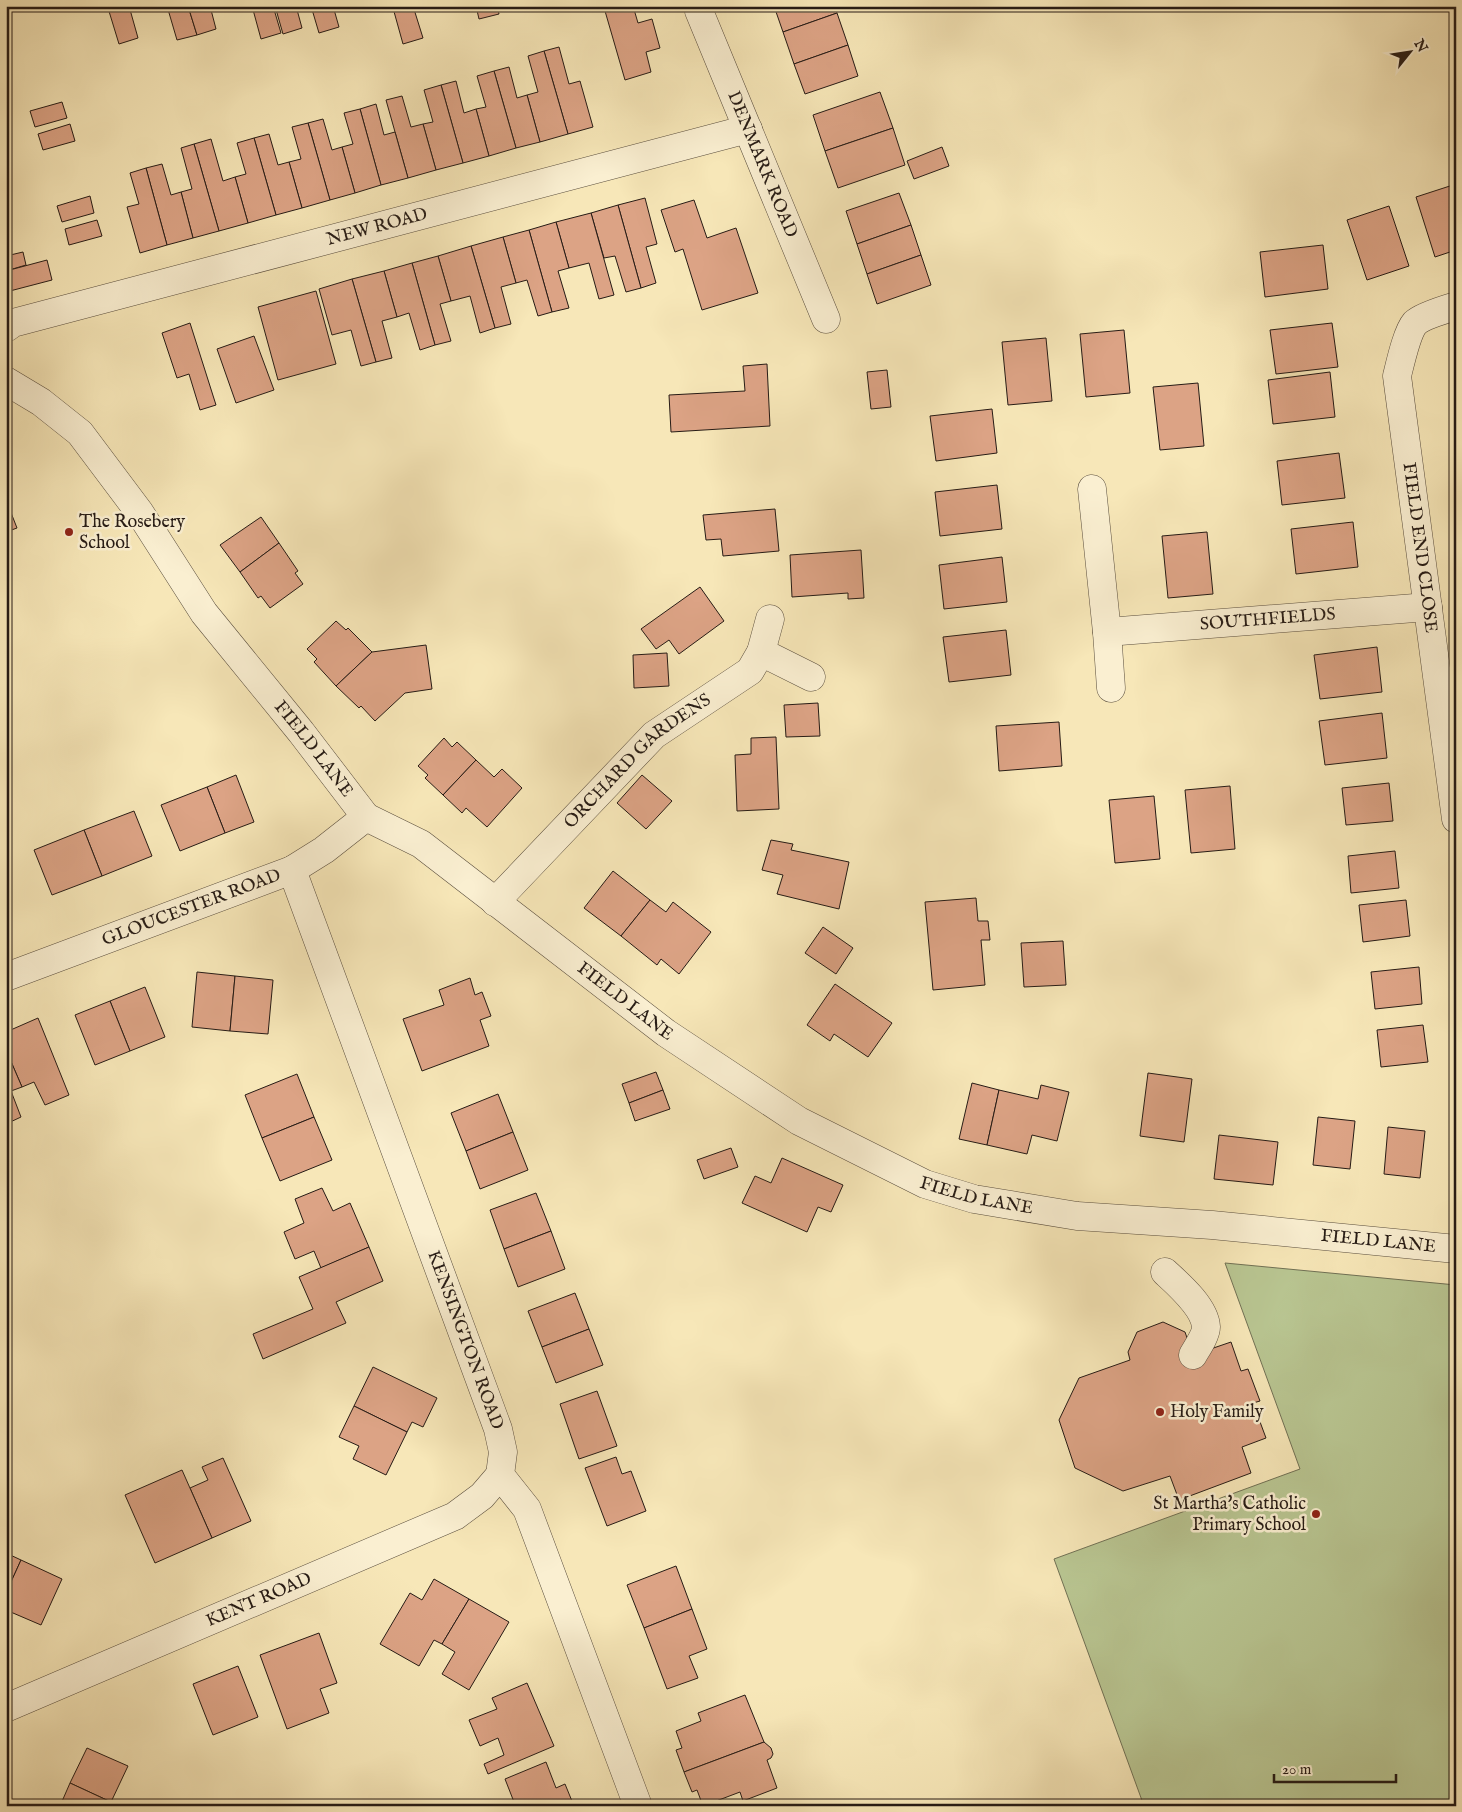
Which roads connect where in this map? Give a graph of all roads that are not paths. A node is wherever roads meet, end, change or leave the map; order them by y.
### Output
1 (699, 11) dead end
2 (748, 129) junction
3 (1456, 306) edge
4 (826, 319) dead end
5 (6, 328) edge
6 (6, 381) edge
7 (1092, 490) dead end
8 (1428, 607) junction
9 (770, 619) dead end
10 (1108, 632) junction
11 (761, 652) junction
12 (811, 677) dead end
13 (1111, 688) dead end
14 (366, 817) junction
15 (1456, 819) edge
16 (292, 870) junction
17 (494, 902) junction
18 (6, 977) edge
19 (1456, 1249) edge
20 (1165, 1272) dead end
21 (1193, 1355) dead end
22 (500, 1475) junction
23 (6, 1708) edge
24 (638, 1806) edge

1 - 2 street, DENMARK ROAD
2 - 4 street, DENMARK ROAD
2 - 5 street, NEW ROAD
3 - 8 street, FIELD END CLOSE
6 - 14 street, FIELD LANE
7 - 10 street
8 - 10 street, SOUTHFIELDS
8 - 15 street, FIELD END CLOSE
9 - 11 street, ORCHARD GARDENS
10 - 13 street
11 - 12 street
11 - 17 street, ORCHARD GARDENS
14 - 16 street, GLOUCESTER ROAD
14 - 17 street, FIELD LANE
16 - 18 street, GLOUCESTER ROAD
16 - 22 street, KENSINGTON ROAD
17 - 19 street, FIELD LANE
20 - 21 street
22 - 23 street, KENT ROAD
22 - 24 street

